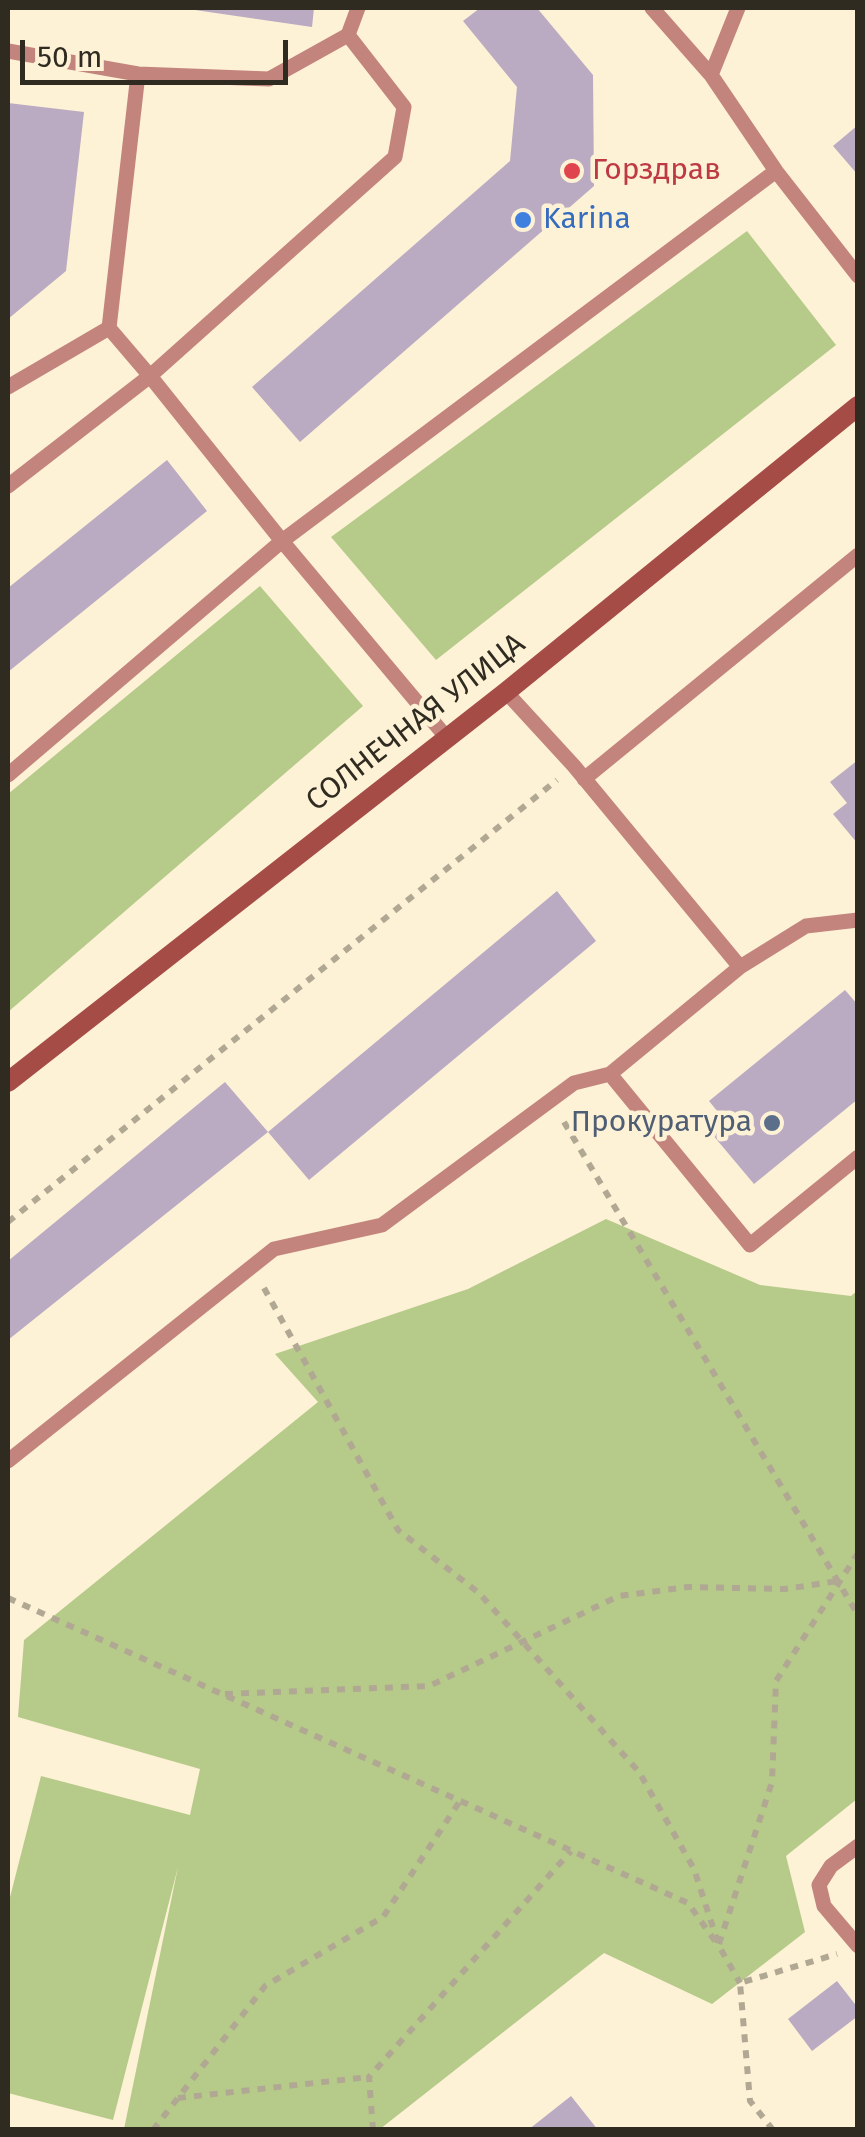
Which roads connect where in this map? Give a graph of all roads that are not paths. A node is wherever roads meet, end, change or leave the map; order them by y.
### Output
1 (358, 8) edge
2 (652, 8) edge
3 (738, 8) edge
4 (348, 35) junction
5 (8, 52) edge
6 (138, 74) junction
7 (711, 75) junction
8 (776, 171) junction
9 (855, 266) edge
10 (109, 328) junction
11 (150, 376) junction
12 (8, 387) edge
13 (858, 406) edge
14 (8, 486) edge
15 (282, 541) junction
16 (858, 556) edge
17 (506, 692) junction
18 (447, 738) junction
19 (579, 772) junction
20 (8, 775) edge
21 (858, 920) edge
22 (740, 967) junction
23 (610, 1074) junction
24 (8, 1082) edge
25 (858, 1157) edge
26 (8, 1461) edge
27 (858, 1846) edge
28 (858, 1946) edge

1 - 4 lane
2 - 7 lane
3 - 7 lane
4 - 6 lane
4 - 11 lane
5 - 6 lane
6 - 10 lane
7 - 8 lane
8 - 9 lane
8 - 15 lane
10 - 11 lane
10 - 12 lane
11 - 14 lane
11 - 15 lane
13 - 17 main road, СОЛНЕЧНАЯ УЛИЦА
15 - 18 lane
15 - 20 lane
16 - 19 lane
17 - 18 main road, СОЛНЕЧНАЯ УЛИЦА
17 - 19 lane
18 - 24 main road, СОЛНЕЧНАЯ УЛИЦА
19 - 22 lane
21 - 22 lane
22 - 23 lane
23 - 25 lane
23 - 26 lane
27 - 28 lane

